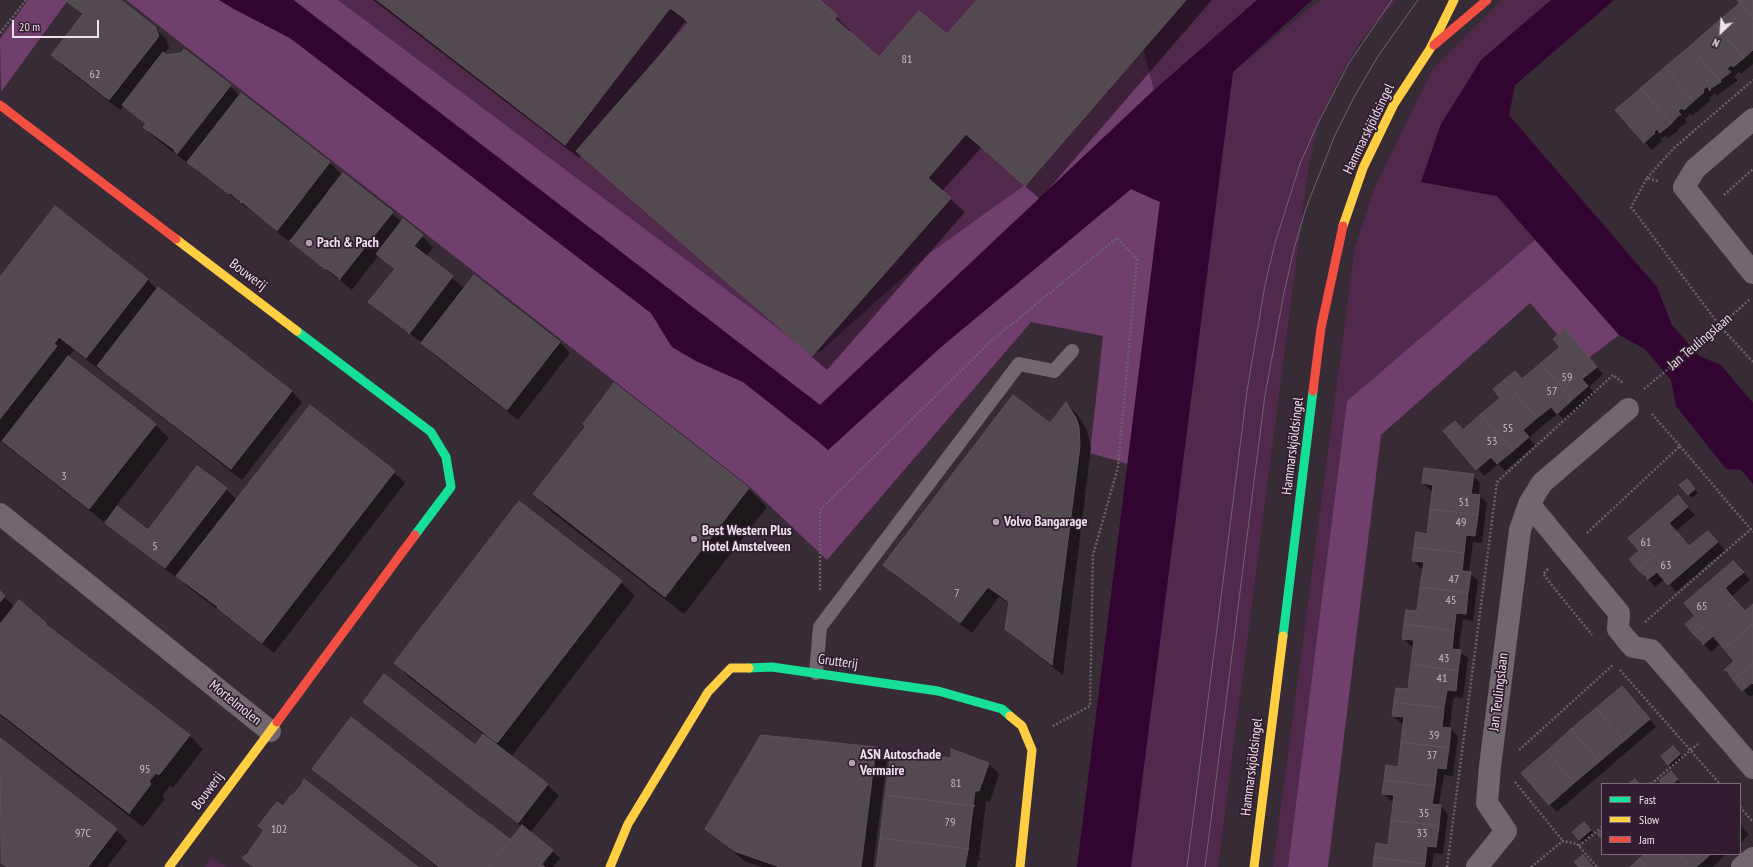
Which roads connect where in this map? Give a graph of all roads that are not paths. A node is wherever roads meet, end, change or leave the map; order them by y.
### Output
1 (1454, 0) edge
2 (1487, 0) edge
3 (1430, 49) junction
4 (0, 105) edge
5 (1753, 119) edge
6 (1753, 274) edge
7 (1072, 351) dead end
8 (1628, 410) dead end
9 (450, 488) joint
10 (1529, 504) junction
11 (0, 514) edge
12 (816, 673) junction
13 (270, 731) junction
14 (1753, 768) edge
15 (1753, 858) edge
16 (169, 867) edge
17 (610, 867) edge
18 (1020, 867) edge
19 (1254, 867) edge
20 (1477, 867) edge
21 (1742, 867) edge

1 - 3 street, Hammarskjöldsingel
2 - 3 street, Hammarskjöldsingel
3 - 19 street, Hammarskjöldsingel
4 - 9 street, Bouwerij
5 - 6 street
7 - 12 lane
8 - 10 street, Jan Teulingslaan
9 - 13 street, Mortelmolen
10 - 14 street
10 - 20 street, Jan Teulingslaan
11 - 13 street, Mortelmolen
12 - 17 street, Grutterij
12 - 18 street, Grutterij
13 - 16 street, Bouwerij
15 - 21 street

